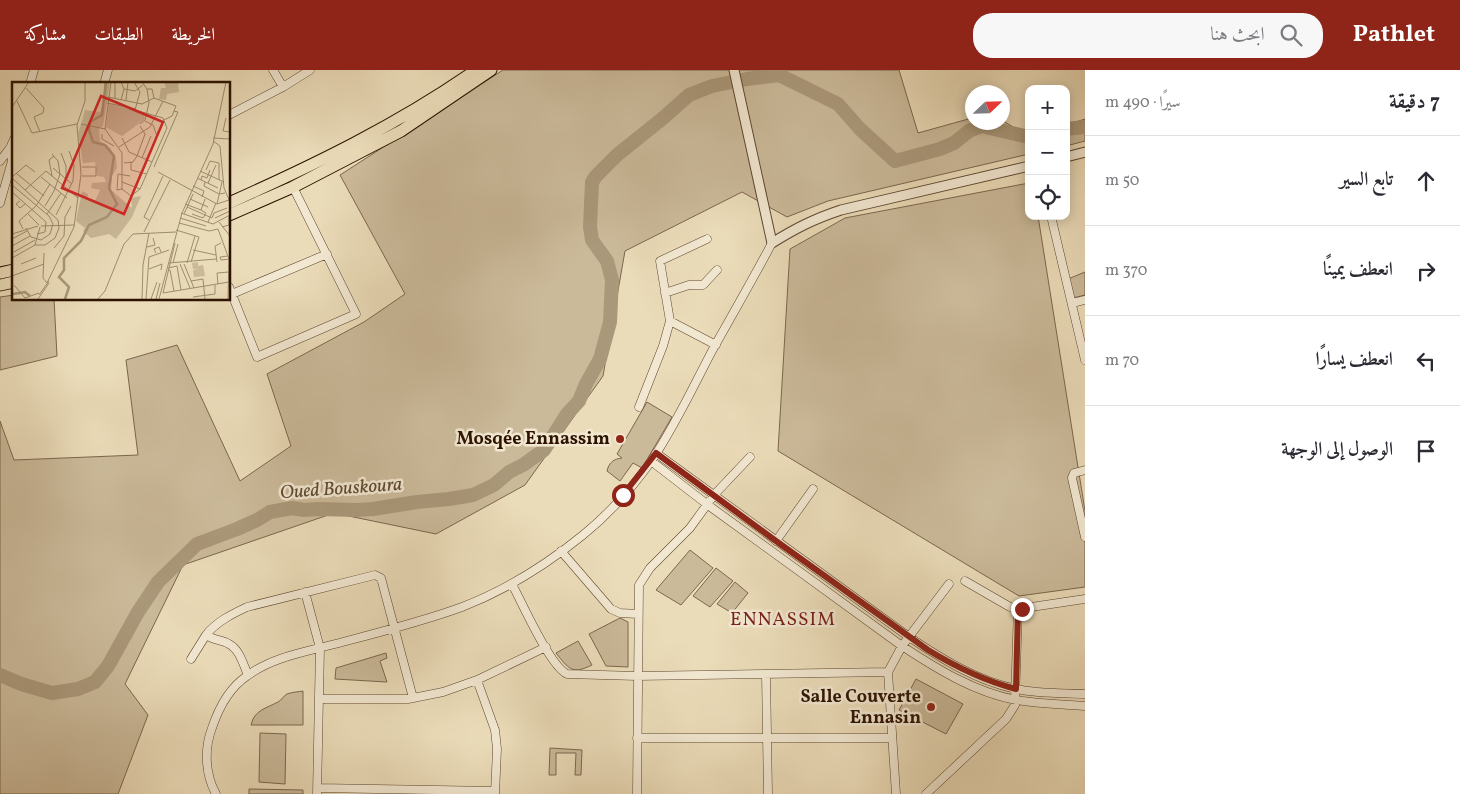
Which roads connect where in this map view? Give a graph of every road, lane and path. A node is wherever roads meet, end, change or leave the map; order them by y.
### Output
1 (273, 70) edge
2 (310, 70) edge
3 (476, 70) edge
4 (491, 70) edge
5 (734, 70) edge
6 (283, 87) junction
7 (230, 114) edge
8 (12, 144) edge
9 (10, 148) junction
10 (1085, 152) edge
11 (1070, 156) edge
12 (12, 157) edge
13 (0, 161) edge
14 (12, 164) edge
15 (1025, 167) edge
16 (293, 187) junction
17 (0, 203) edge
18 (230, 203) edge
19 (230, 215) edge
20 (1052, 220) edge
21 (707, 239) dead end
22 (772, 243) junction
23 (327, 254) junction
24 (717, 270) dead end
25 (230, 290) edge
26 (665, 293) junction
27 (1085, 300) edge
28 (1072, 302) junction
29 (670, 320) junction
30 (716, 345) junction
31 (1085, 360) edge
32 (639, 407) dead end
33 (656, 453) junction
34 (750, 456) dead end
35 (651, 461) junction
36 (1085, 470) edge
37 (813, 489) dead end
38 (714, 495) junction
39 (708, 505) junction
40 (1085, 537) edge
41 (776, 541) junction
42 (561, 552) junction
43 (965, 581) dead end
44 (512, 584) junction
45 (949, 584) dead end
46 (305, 592) junction
47 (1085, 599) edge
48 (1018, 609) junction
49 (638, 614) junction
50 (394, 628) junction
51 (206, 635) junction
52 (909, 637) junction
53 (902, 646) junction
54 (546, 647) junction
55 (320, 648) junction
56 (191, 659) dead end
57 (888, 672) junction
58 (766, 674) junction
59 (248, 675) junction
60 (637, 676) junction
61 (477, 680) junction
62 (1016, 689) junction
63 (1085, 694) edge
64 (413, 698) junction
65 (320, 699) junction
66 (1015, 700) junction
67 (1085, 706) edge
68 (637, 738) junction
69 (767, 738) junction
70 (892, 738) junction
71 (318, 791) edge
72 (495, 792) edge
73 (216, 794) edge
74 (637, 794) edge
75 (768, 794) edge
76 (896, 794) edge
77 (926, 794) edge

1 - 6 street
2 - 6 street
3 - 18 main road
4 - 16 main road
5 - 22 street
6 - 7 street
8 - 9 street
9 - 12 street
9 - 13 street
10 - 11 street
14 - 17 street
15 - 22 street
16 - 19 main road
16 - 23 street
20 - 28 street
21 - 26 street
22 - 30 street
23 - 25 street
23 - 25 street
24 - 26 street
26 - 29 street
27 - 28 street
28 - 31 street
29 - 30 street
29 - 32 street
30 - 33 street
33 - 35 street
33 - 38 street
34 - 38 street
35 - 39 street
35 - 42 street
36 - 40 street
37 - 41 street
38 - 39 street
38 - 41 street
39 - 49 street
39 - 53 street
41 - 52 street
42 - 44 street
42 - 49 street
43 - 48 street
44 - 50 street
44 - 54 street
45 - 52 street
46 - 50 street
46 - 51 street
46 - 55 street
47 - 48 street
48 - 62 street
49 - 60 street
50 - 55 street
50 - 64 street
51 - 56 street
51 - 59 street
52 - 53 street
52 - 62 street
53 - 57 street
53 - 66 street
54 - 60 street
54 - 61 street
55 - 59 street
55 - 65 street
57 - 58 street
57 - 70 street
58 - 60 street
58 - 69 street
59 - 73 street
60 - 68 street
61 - 64 street
61 - 72 street
62 - 63 street
62 - 66 street
64 - 65 street
65 - 71 street
66 - 67 street
66 - 77 street
68 - 69 street
68 - 74 street
69 - 70 street
69 - 75 street
70 - 76 street
71 - 72 street

